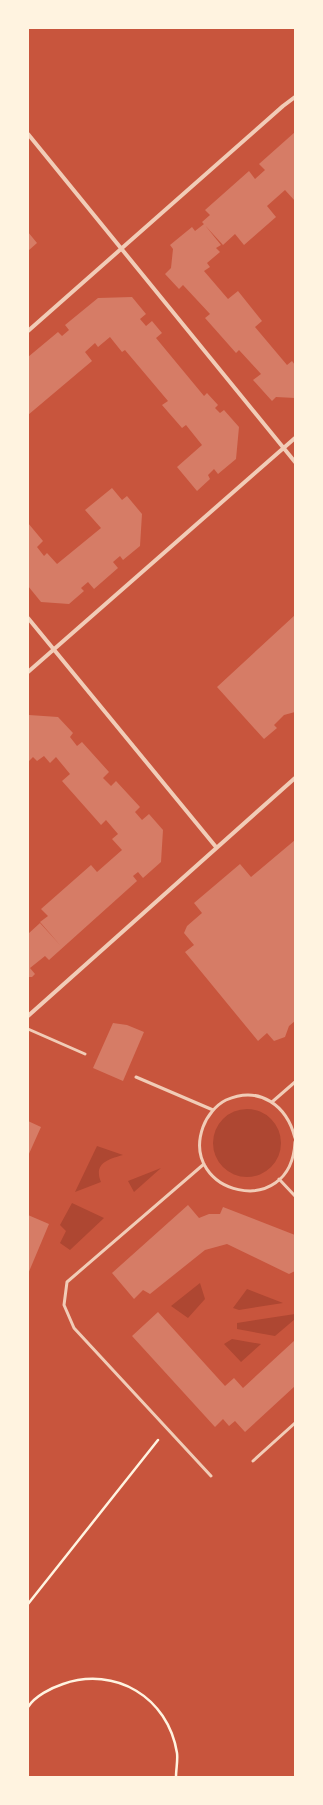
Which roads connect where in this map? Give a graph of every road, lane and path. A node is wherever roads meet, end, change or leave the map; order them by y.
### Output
1 (295, 97) edge
2 (28, 134) edge
3 (122, 250) junction
4 (28, 331) edge
5 (295, 438) edge
6 (284, 448) junction
7 (295, 462) edge
8 (28, 618) edge
9 (54, 648) junction
10 (28, 672) edge
11 (295, 778) edge
12 (216, 847) junction
13 (28, 1016) edge
14 (28, 1029) edge
15 (85, 1054) dead end
16 (136, 1077) dead end
17 (295, 1082) edge
18 (272, 1102) junction
19 (213, 1110) junction
20 (295, 1138) edge
21 (295, 1142) edge
22 (204, 1164) junction
23 (279, 1179) junction
24 (295, 1196) edge
25 (295, 1423) edge
26 (167, 1428) junction
27 (253, 1461) dead end
28 (211, 1476) dead end
29 (28, 1604) edge
30 (28, 1707) edge
31 (176, 1777) edge

1 - 3 street
2 - 3 street
3 - 4 street
3 - 6 street
5 - 6 street
6 - 7 street
6 - 9 street
8 - 9 street
9 - 10 street
9 - 12 street
11 - 12 street
12 - 13 street
14 - 15 lane
16 - 19 lane
17 - 18 lane
18 - 19 lane
18 - 20 lane
19 - 22 lane
21 - 23 lane
22 - 23 lane
22 - 26 lane
23 - 24 lane
25 - 27 lane
26 - 28 lane
26 - 29 path
30 - 31 path

